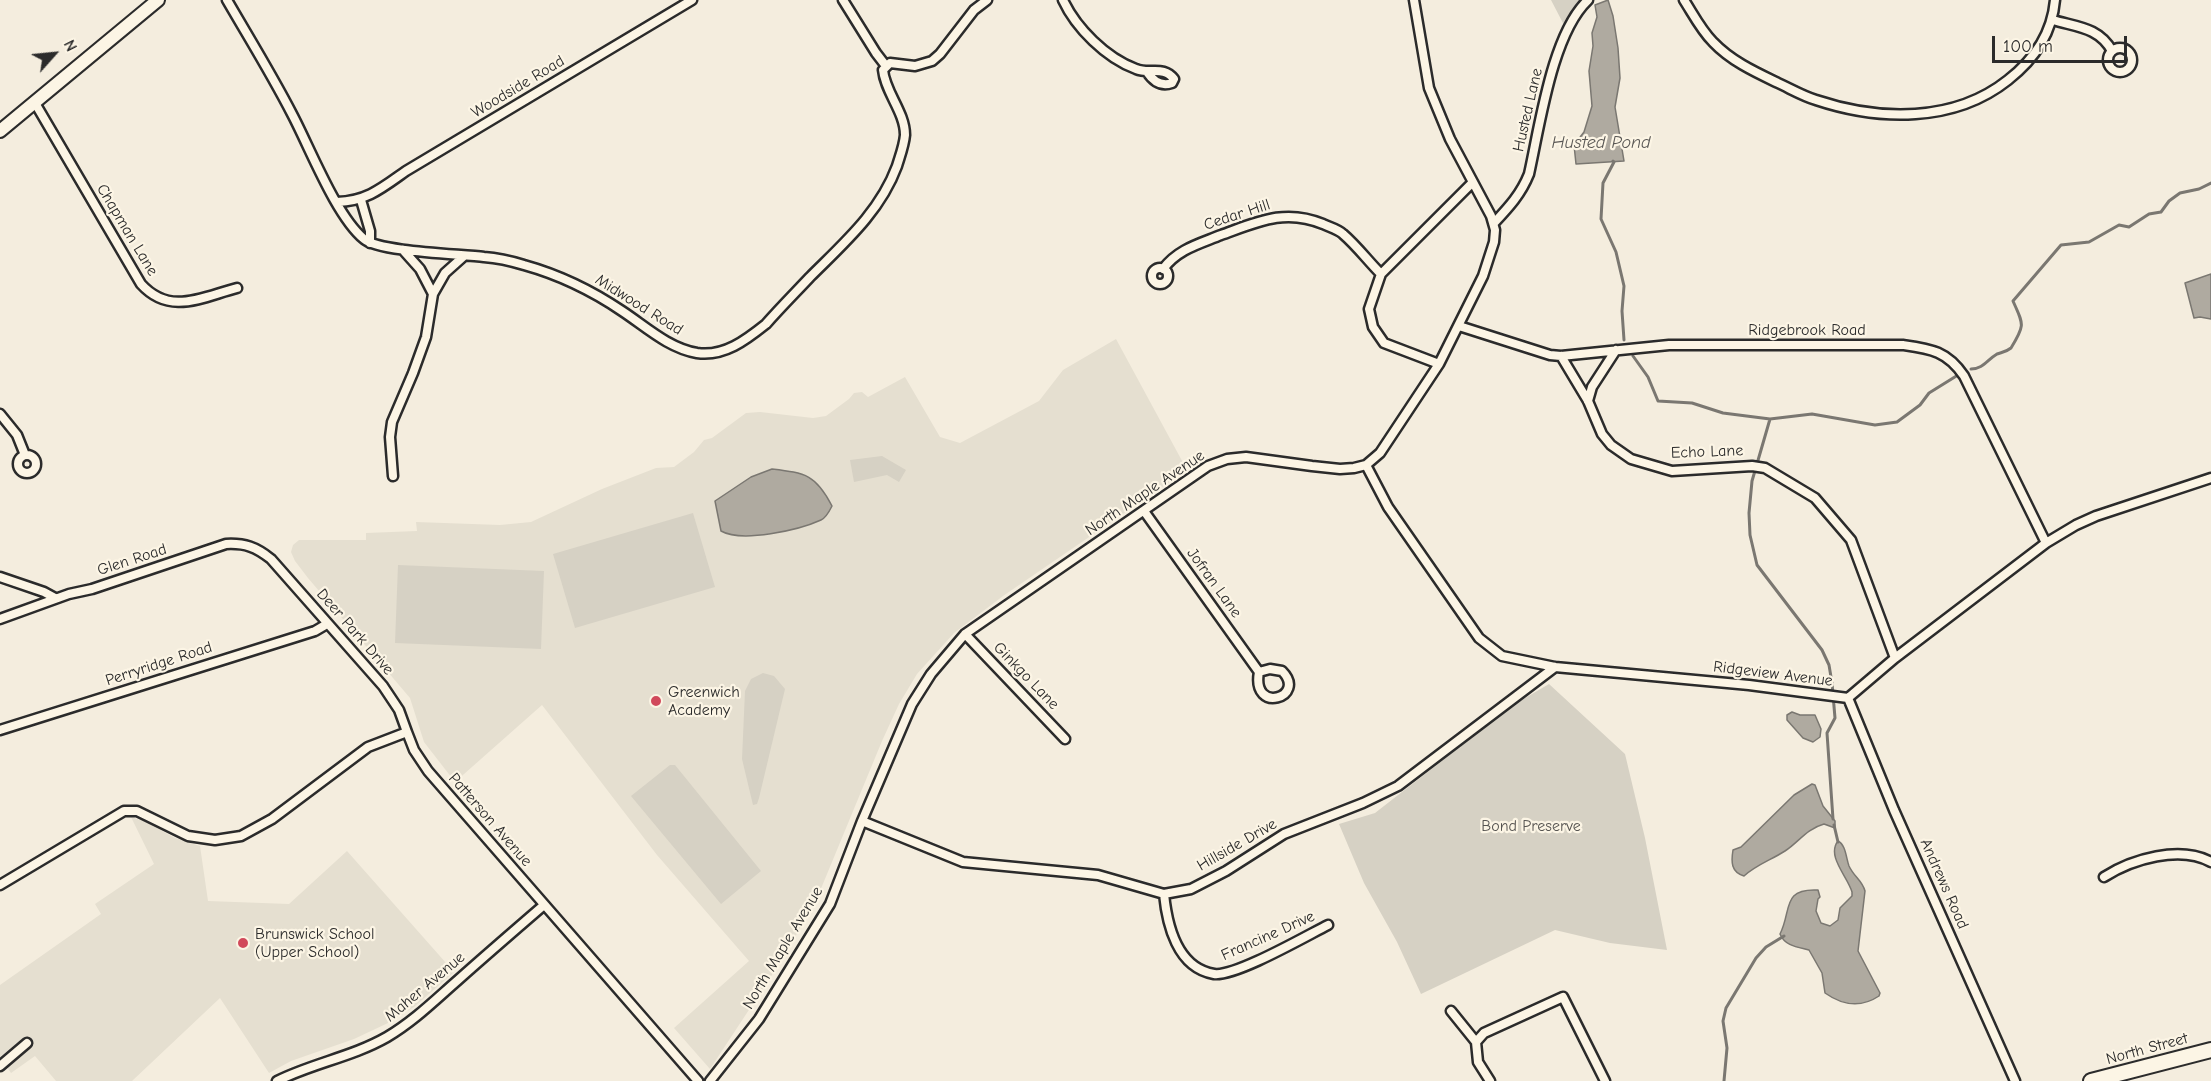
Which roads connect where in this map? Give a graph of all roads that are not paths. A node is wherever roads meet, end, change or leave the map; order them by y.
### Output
1 (158, 0) edge
2 (227, 0) edge
3 (692, 0) edge
4 (843, 0) edge
5 (987, 0) edge
6 (1063, 0) edge
7 (1414, 0) edge
8 (1588, 0) edge
9 (1684, 0) edge
10 (2055, 0) edge
11 (2053, 21) junction
12 (2112, 51) dead end
13 (886, 66) junction
14 (1147, 72) dead end
15 (34, 102) junction
16 (0, 131) edge
17 (1473, 182) junction
18 (361, 200) junction
19 (337, 202) junction
20 (1494, 223) junction
21 (370, 243) junction
22 (403, 250) junction
23 (464, 256) junction
24 (1164, 269) dead end
25 (1381, 274) junction
26 (237, 288) dead end
27 (433, 294) junction
28 (1459, 326) junction
29 (1616, 350) junction
30 (1561, 356) junction
31 (1439, 364) junction
32 (1588, 401) junction
33 (0, 414) edge
34 (25, 455) dead end
35 (1366, 465) junction
36 (393, 476) dead end
37 (2211, 478) edge
38 (1144, 512) junction
39 (2046, 543) junction
40 (271, 559) joint
41 (0, 577) edge
42 (55, 598) junction
43 (0, 619) edge
44 (327, 624) junction
45 (965, 634) junction
46 (1895, 658) junction
47 (1555, 667) junction
48 (1259, 672) dead end
49 (1844, 697) junction
50 (0, 730) edge
51 (407, 732) junction
52 (1065, 738) dead end
53 (862, 821) junction
54 (2211, 862) edge
55 (2104, 877) dead end
56 (0, 885) edge
57 (1164, 894) junction
58 (544, 905) junction
59 (1328, 925) dead end
60 (1451, 1011) dead end
61 (1476, 1042) junction
62 (27, 1043) dead end
63 (2211, 1050) edge
64 (0, 1066) edge
65 (277, 1081) edge
66 (698, 1081) edge
67 (710, 1081) edge
68 (1490, 1081) edge
69 (1605, 1081) edge
70 (2015, 1081) edge
71 (2091, 1081) edge

1 - 15 main road
2 - 19 street
3 - 18 street, Woodside Road
4 - 13 street
5 - 13 street
6 - 14 street
7 - 17 street
8 - 20 street, Husted Lane
9 - 11 street
10 - 11 street
11 - 12 street
13 - 23 street, Midwood Road
15 - 16 main road
15 - 26 street, Chapman Lane
17 - 20 street
17 - 25 street
18 - 19 street, Woodside Road
18 - 21 street
19 - 21 street
20 - 28 street
21 - 22 street, Midwood Road
22 - 23 street, Midwood Road
22 - 27 street
23 - 27 street
24 - 25 street, Cedar Hill
25 - 31 street
27 - 36 street
28 - 30 street, Ridgebrook Road
28 - 31 street
29 - 30 street, Ridgebrook Road
29 - 32 street
29 - 39 street, Ridgebrook Road
30 - 32 street, Echo Lane
31 - 35 street
32 - 46 street, Echo Lane
33 - 34 street
35 - 38 street, North Maple Avenue
35 - 47 street, Ridgeview Avenue
37 - 39 street, Ridgeview Avenue
38 - 45 street, North Maple Avenue
38 - 48 street, Jofran Lane
39 - 46 street, Ridgeview Avenue
40 - 42 street, Glen Road
40 - 44 street, Deer Park Drive
41 - 42 street
42 - 43 street, Glen Road
44 - 50 street, Perryridge Road
44 - 51 street, Deer Park Drive
45 - 52 street, Ginkgo Lane
45 - 53 street, North Maple Avenue
46 - 49 street, Ridgeview Avenue
47 - 49 street, Ridgeview Avenue
47 - 57 street, Hillside Drive
49 - 70 street, Andrews Road
51 - 56 street
51 - 58 street, Patterson Avenue
53 - 57 street, Hillside Drive
53 - 67 street, North Maple Avenue
54 - 55 street
57 - 59 street, Francine Drive
58 - 65 street, Maher Avenue
58 - 66 street, Patterson Avenue
60 - 61 street
61 - 68 street
61 - 69 street
62 - 64 street
63 - 71 main road, North Street

